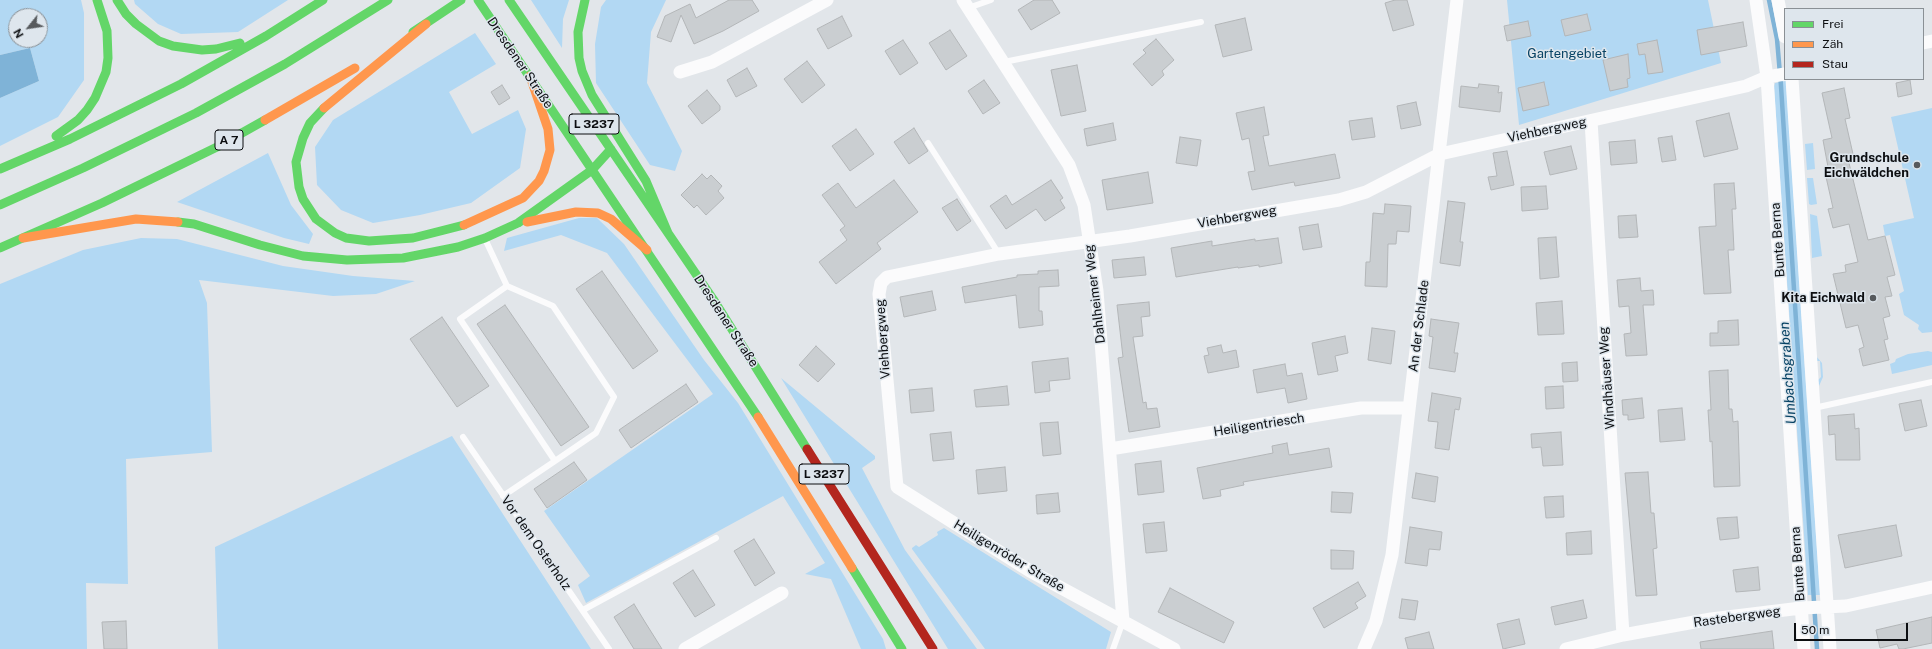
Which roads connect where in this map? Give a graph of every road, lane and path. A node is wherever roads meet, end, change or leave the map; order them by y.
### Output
1 (97, 0) edge
2 (117, 0) edge
3 (323, 0) edge
4 (388, 0) edge
5 (461, 0) edge
6 (478, 0) edge
7 (509, 0) edge
8 (585, 0) edge
9 (827, 0) edge
10 (991, 0) edge
11 (1457, 0) edge
12 (1756, 0) edge
13 (1778, 0) edge
14 (966, 4) edge
15 (1201, 22) dead end
16 (426, 24) junction
17 (1784, 33) edge
18 (266, 36) junction
19 (1004, 62) junction
20 (680, 72) dead end
21 (530, 76) junction
22 (1776, 76) edge
23 (1792, 80) edge
24 (1591, 120) junction
25 (928, 143) dead end
26 (611, 149) junction
27 (1440, 154) junction
28 (16, 162) junction
29 (0, 169) edge
30 (592, 170) junction
31 (0, 205) edge
32 (518, 223) junction
33 (668, 233) junction
34 (22, 238) junction
35 (485, 238) junction
36 (1088, 241) junction
37 (0, 248) edge
38 (647, 250) junction
39 (999, 254) junction
40 (507, 286) junction
41 (1932, 382) edge
42 (1409, 408) junction
43 (1814, 408) junction
44 (463, 438) dead end
45 (1110, 449) junction
46 (555, 461) junction
47 (897, 487) joint
48 (503, 496) junction
49 (716, 538) dead end
50 (1932, 587) edge
51 (782, 593) dead end
52 (1814, 608) junction
53 (583, 610) junction
54 (1123, 621) junction
55 (1623, 635) junction
56 (609, 649) edge
57 (685, 649) edge
58 (902, 649) edge
59 (934, 649) edge
60 (1113, 649) edge
61 (1174, 649) edge
62 (1364, 649) edge
63 (1566, 649) edge
64 (1804, 649) edge
65 (1830, 649) edge

1 - 28 main road
2 - 18 main road
3 - 18 main road
4 - 31 main road
5 - 16 main road, A 7
6 - 21 main road, Dresdener Straße / L 3237
7 - 26 main road, Dresdener Straße / L 3237
8 - 33 main road
9 - 20 street
10 - 14 lane
11 - 27 street, An der Schlade
12 - 22 street, Bunte Berna
13 - 17 street
14 - 19 street, Dahlheimer Weg
15 - 19 lane
16 - 21 main road
16 - 34 main road, A 7
18 - 28 main road
19 - 36 street, Dahlheimer Weg
21 - 30 main road, Dresdener Straße / L 3237
22 - 24 street, Viehbergweg
22 - 52 street, Bunte Berna
23 - 43 street, Bunte Berna
24 - 27 street, Viehbergweg
24 - 55 street, Windhäuser Weg
25 - 39 lane
26 - 30 main road
26 - 33 main road, Dresdener Straße / L 3237
27 - 36 street, Viehbergweg
27 - 42 street, An der Schlade
28 - 29 main road
30 - 32 main road
30 - 38 main road, Dresdener Straße / L 3237
32 - 35 main road
32 - 38 main road
33 - 59 main road, Dresdener Straße / L 3237
34 - 35 main road
34 - 37 main road, A 7
35 - 40 lane
36 - 39 street, Viehbergweg
36 - 45 street, Dahlheimer Weg
38 - 58 main road, Dresdener Straße / L 3237
39 - 47 street, Viehbergweg
40 - 46 lane
40 - 46 lane
41 - 43 lane
42 - 45 street, Heiligentriesch
42 - 62 street, An der Schlade
43 - 52 street, Bunte Berna
44 - 48 lane, Vor dem Osterholz
45 - 54 street, Dahlheimer Weg
46 - 48 lane
47 - 54 street, Heiligenröder Straße
48 - 53 lane, Vor dem Osterholz
49 - 53 lane
50 - 52 street, Rastebergweg
51 - 57 street
52 - 55 street, Rastebergweg
52 - 64 street, Bunte Berna
52 - 65 street, Bunte Berna
53 - 56 lane, Vor dem Osterholz
54 - 60 lane
54 - 61 street, Heiligenröder Straße
55 - 63 street, Rastebergweg

